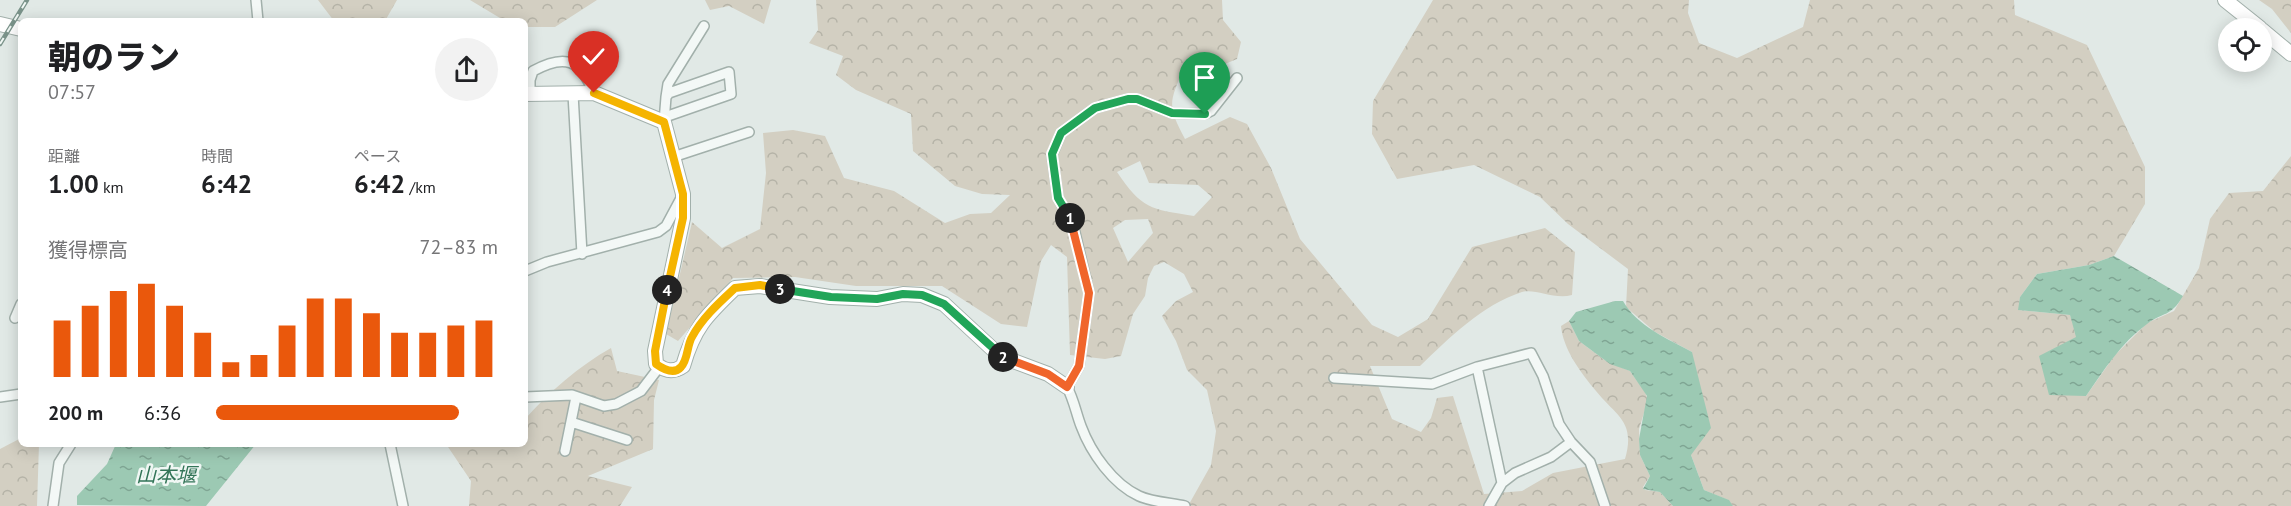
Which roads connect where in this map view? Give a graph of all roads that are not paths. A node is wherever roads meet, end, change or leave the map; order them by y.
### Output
1 (256, 0) edge
2 (2225, 0) edge
3 (258, 18) edge
4 (2247, 18) edge
5 (0, 24) edge
6 (704, 26) dead end
7 (18, 28) edge
8 (2272, 38) edge
9 (2291, 54) edge
10 (1237, 78) dead end
11 (528, 89) edge
12 (594, 93) junction
13 (528, 94) edge
14 (573, 94) junction
15 (666, 97) junction
16 (665, 119) junction
17 (749, 132) dead end
18 (673, 157) junction
19 (683, 194) junction
20 (582, 254) junction
21 (528, 270) edge
22 (18, 311) edge
23 (15, 318) dead end
24 (660, 366) junction
25 (1477, 367) junction
26 (1334, 378) dead end
27 (1067, 387) junction
28 (18, 394) edge
29 (0, 397) edge
30 (528, 397) edge
31 (576, 397) junction
32 (571, 422) junction
33 (627, 440) dead end
34 (1571, 442) junction
35 (69, 447) edge
36 (391, 447) edge
37 (565, 451) dead end
38 (1502, 483) junction
39 (53, 506) edge
40 (403, 506) edge
41 (1185, 506) edge
42 (1489, 506) edge
43 (1605, 506) edge

1 - 3 street
2 - 4 street
5 - 7 street
6 - 15 street
8 - 9 street
10 - 27 street
11 - 12 street
12 - 14 street
12 - 16 street
13 - 14 street
14 - 20 street
15 - 16 street
15 - 16 street
16 - 18 street
17 - 18 street
18 - 19 street
19 - 20 street
19 - 24 street
20 - 21 street
22 - 23 street
24 - 27 street
24 - 31 street
25 - 26 street
25 - 34 street
25 - 38 street
27 - 41 street
28 - 29 street
30 - 31 street
31 - 32 street
32 - 33 street
32 - 37 street
34 - 38 street
34 - 43 street
35 - 39 street
36 - 40 street
38 - 42 street

